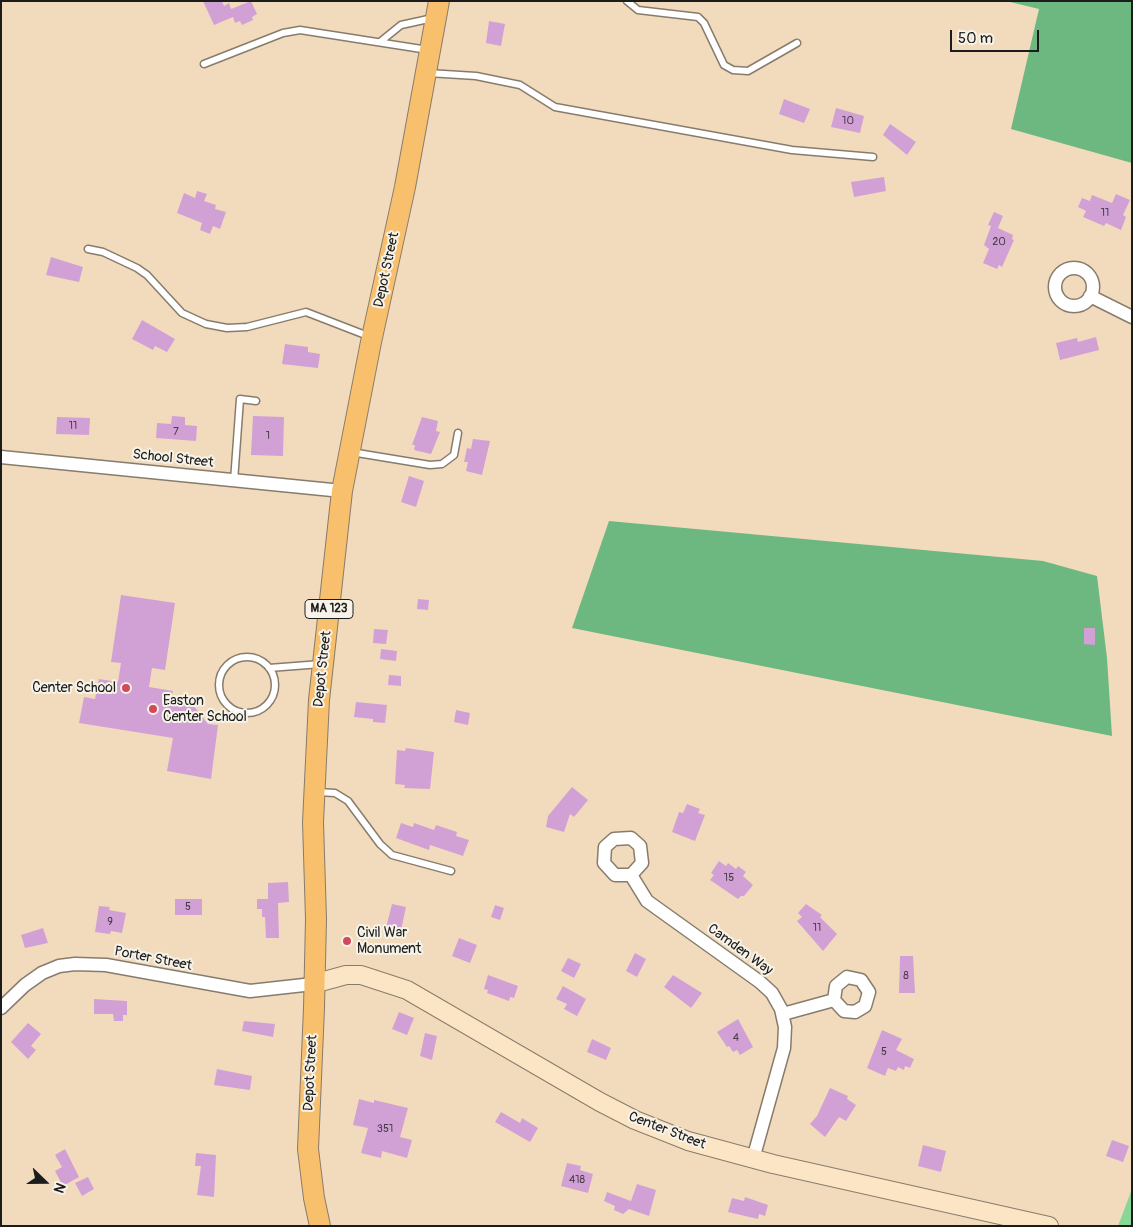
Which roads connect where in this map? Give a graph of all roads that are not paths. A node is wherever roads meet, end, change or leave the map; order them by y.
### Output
1 (627, 1) edge
2 (438, 9) edge
3 (380, 42) junction
4 (797, 43) dead end
5 (431, 51) junction
6 (204, 64) dead end
7 (426, 73) junction
8 (872, 157) dead end
9 (88, 248) dead end
10 (1090, 296) dead end
11 (1132, 317) edge
12 (372, 338) junction
13 (256, 401) dead end
14 (458, 433) dead end
15 (350, 452) junction
16 (1, 457) edge
17 (234, 480) junction
18 (342, 491) junction
19 (323, 664) junction
20 (269, 668) junction
21 (314, 792) junction
22 (451, 871) dead end
23 (631, 875) dead end
24 (313, 984) junction
25 (834, 1000) dead end
26 (1, 1008) edge
27 (783, 1014) junction
28 (753, 1159) junction
29 (320, 1226) edge
30 (1049, 1226) edge

1 - 4 lane
2 - 3 lane
2 - 5 highway, Depot Street / MA 123
3 - 5 lane
3 - 6 lane
5 - 7 highway, Depot Street / MA 123
7 - 8 lane
7 - 12 highway, Depot Street / MA 123
9 - 12 lane
10 - 11 street
12 - 15 highway, Depot Street / MA 123
13 - 17 lane
14 - 15 lane
15 - 18 highway, Depot Street / MA 123
16 - 17 street, School Street
17 - 18 street, School Street
18 - 19 highway, Depot Street / MA 123
19 - 20 lane
19 - 21 highway, Depot Street / MA 123
20 - 20 lane
21 - 22 lane
21 - 24 highway, Depot Street / MA 123
23 - 27 street, Camden Way
24 - 26 street, Porter Street
24 - 28 main road, Center Street
24 - 29 highway, Depot Street / MA 123
25 - 27 street
27 - 28 street, Camden Way
28 - 30 main road, Center Street

